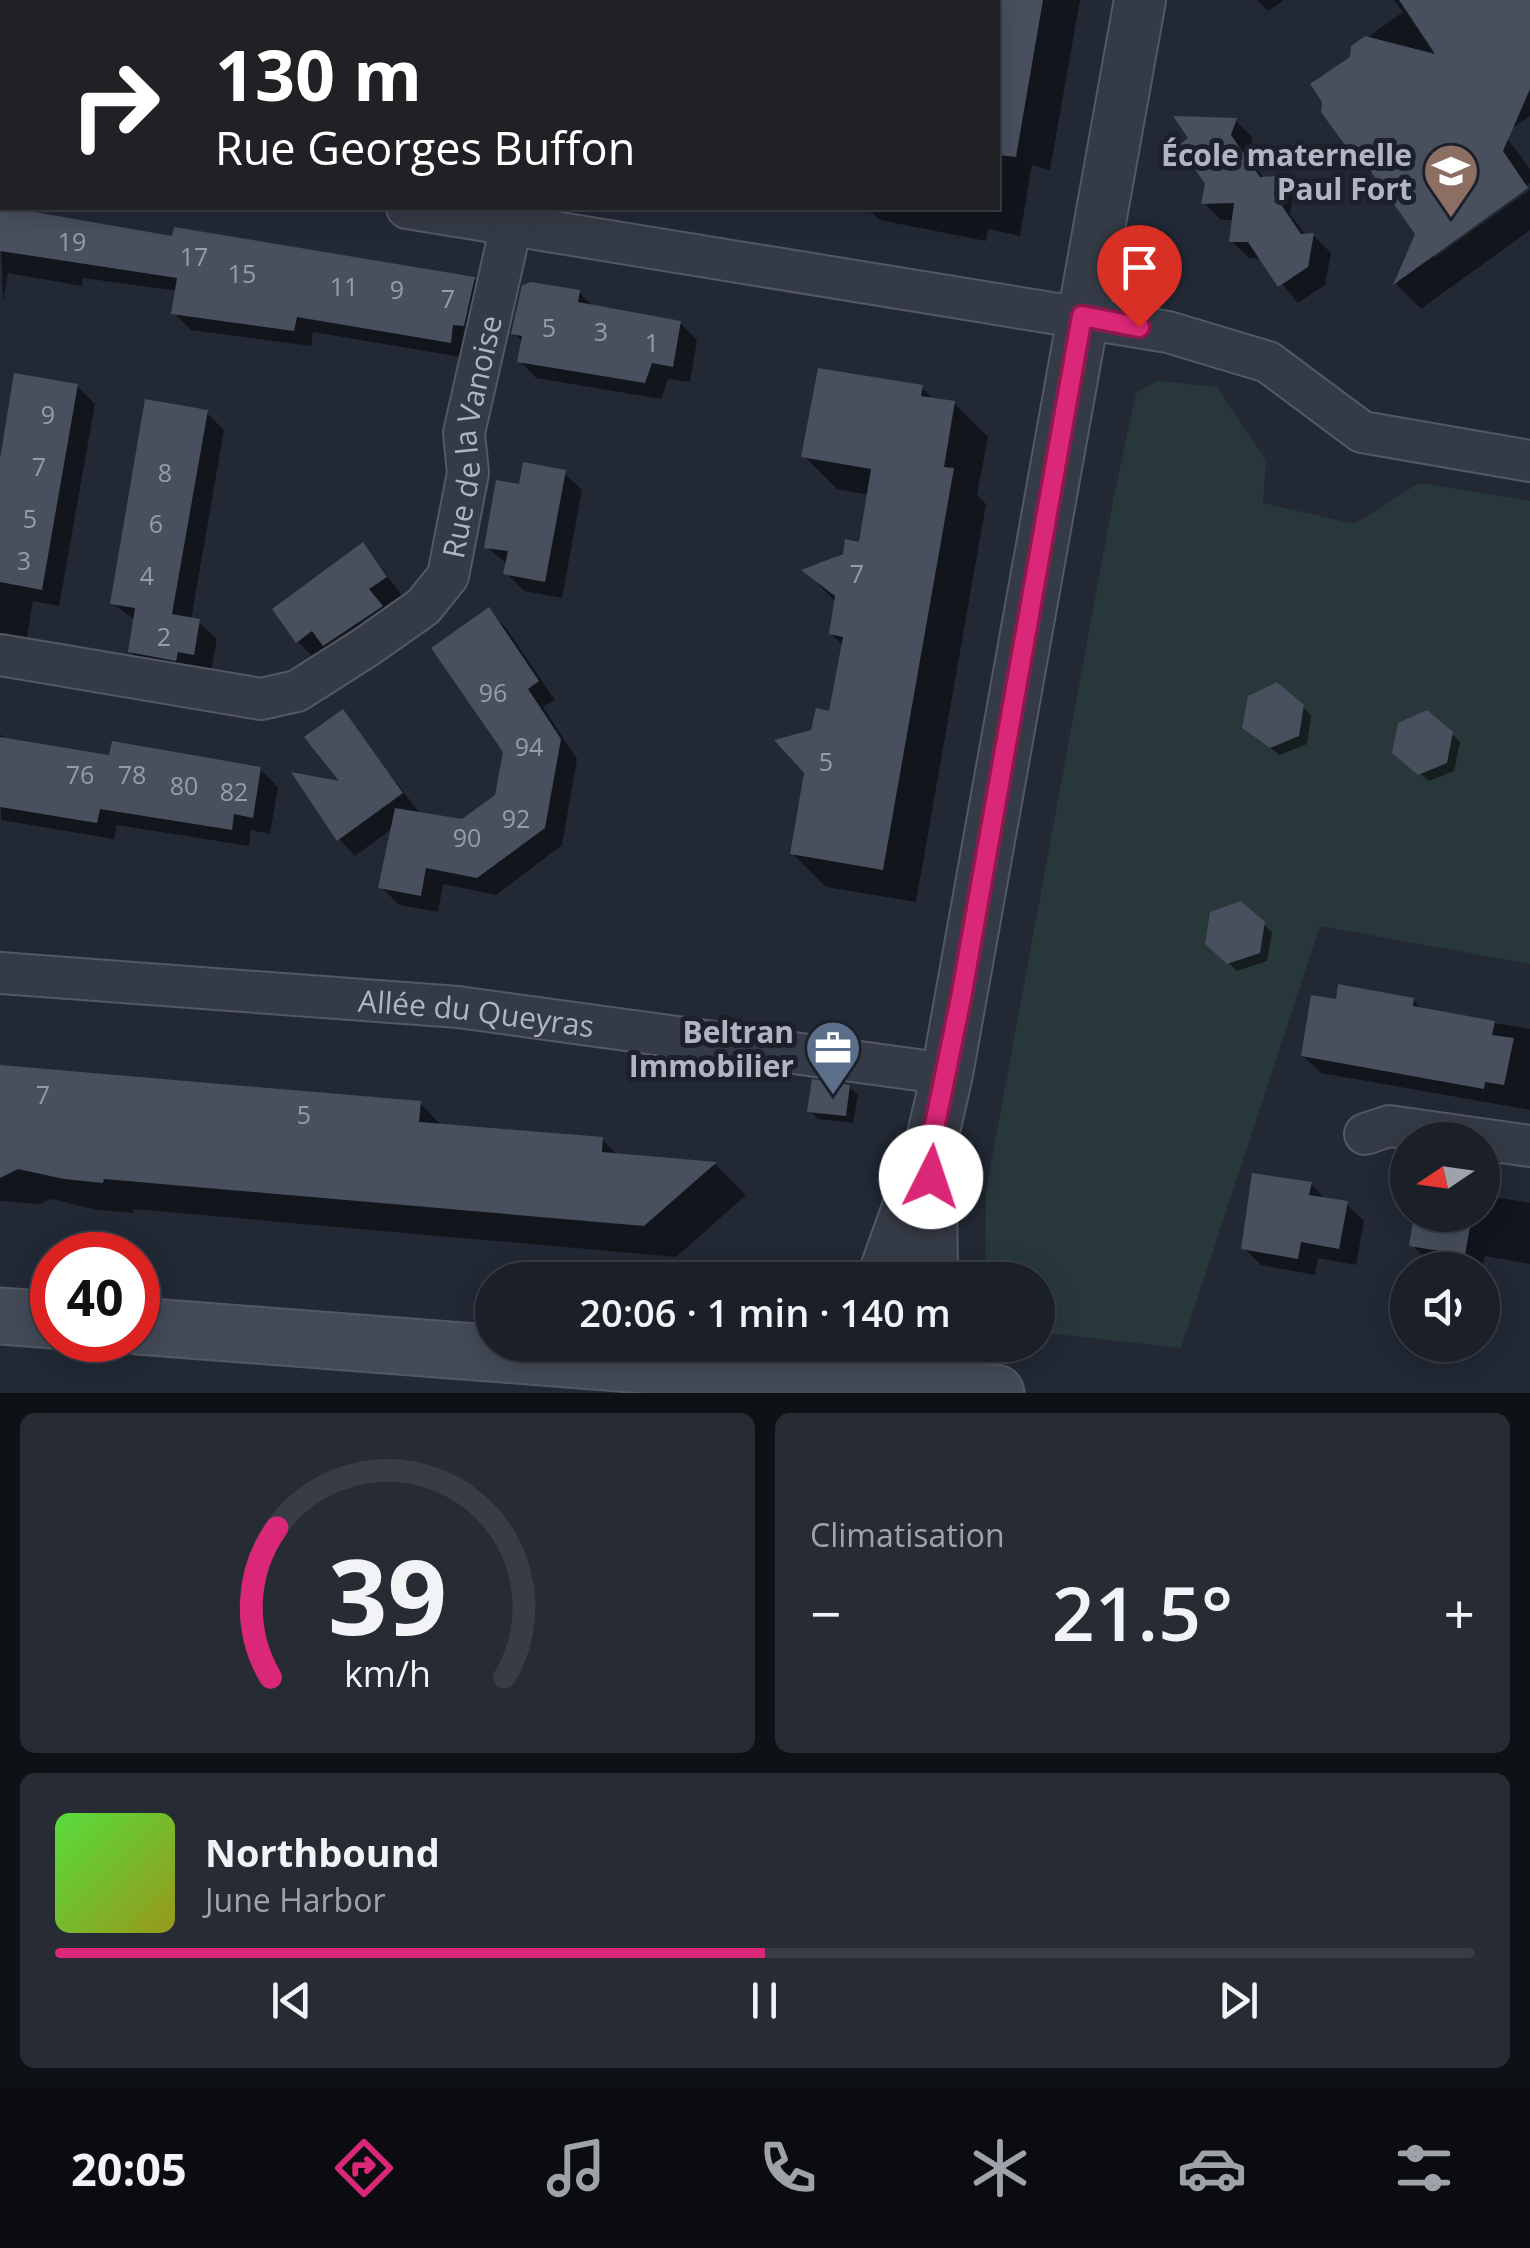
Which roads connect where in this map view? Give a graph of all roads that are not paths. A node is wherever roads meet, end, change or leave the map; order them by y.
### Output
1 (1140, 0) edge
2 (419, 210) edge
3 (512, 226) junction
4 (1082, 316) junction
5 (1530, 461) edge
6 (0, 655) edge
7 (0, 973) edge
8 (947, 1074) junction
9 (1366, 1134) dead end
10 (931, 1144) junction
11 (1530, 1146) edge
12 (888, 1262) edge
13 (932, 1262) edge
14 (0, 1316) edge
15 (30, 1318) edge
16 (160, 1328) edge
17 (857, 1371) edge
18 (939, 1375) edge
19 (996, 1393) edge

1 - 4 street
2 - 3 street
3 - 4 street
3 - 6 street, Rue de la Vanoise
4 - 5 street
4 - 8 street
7 - 8 street, Allée du Queyras
8 - 10 street
9 - 11 street
10 - 12 street
10 - 13 street
14 - 15 main road
16 - 17 main road
17 - 18 main road
18 - 19 main road

